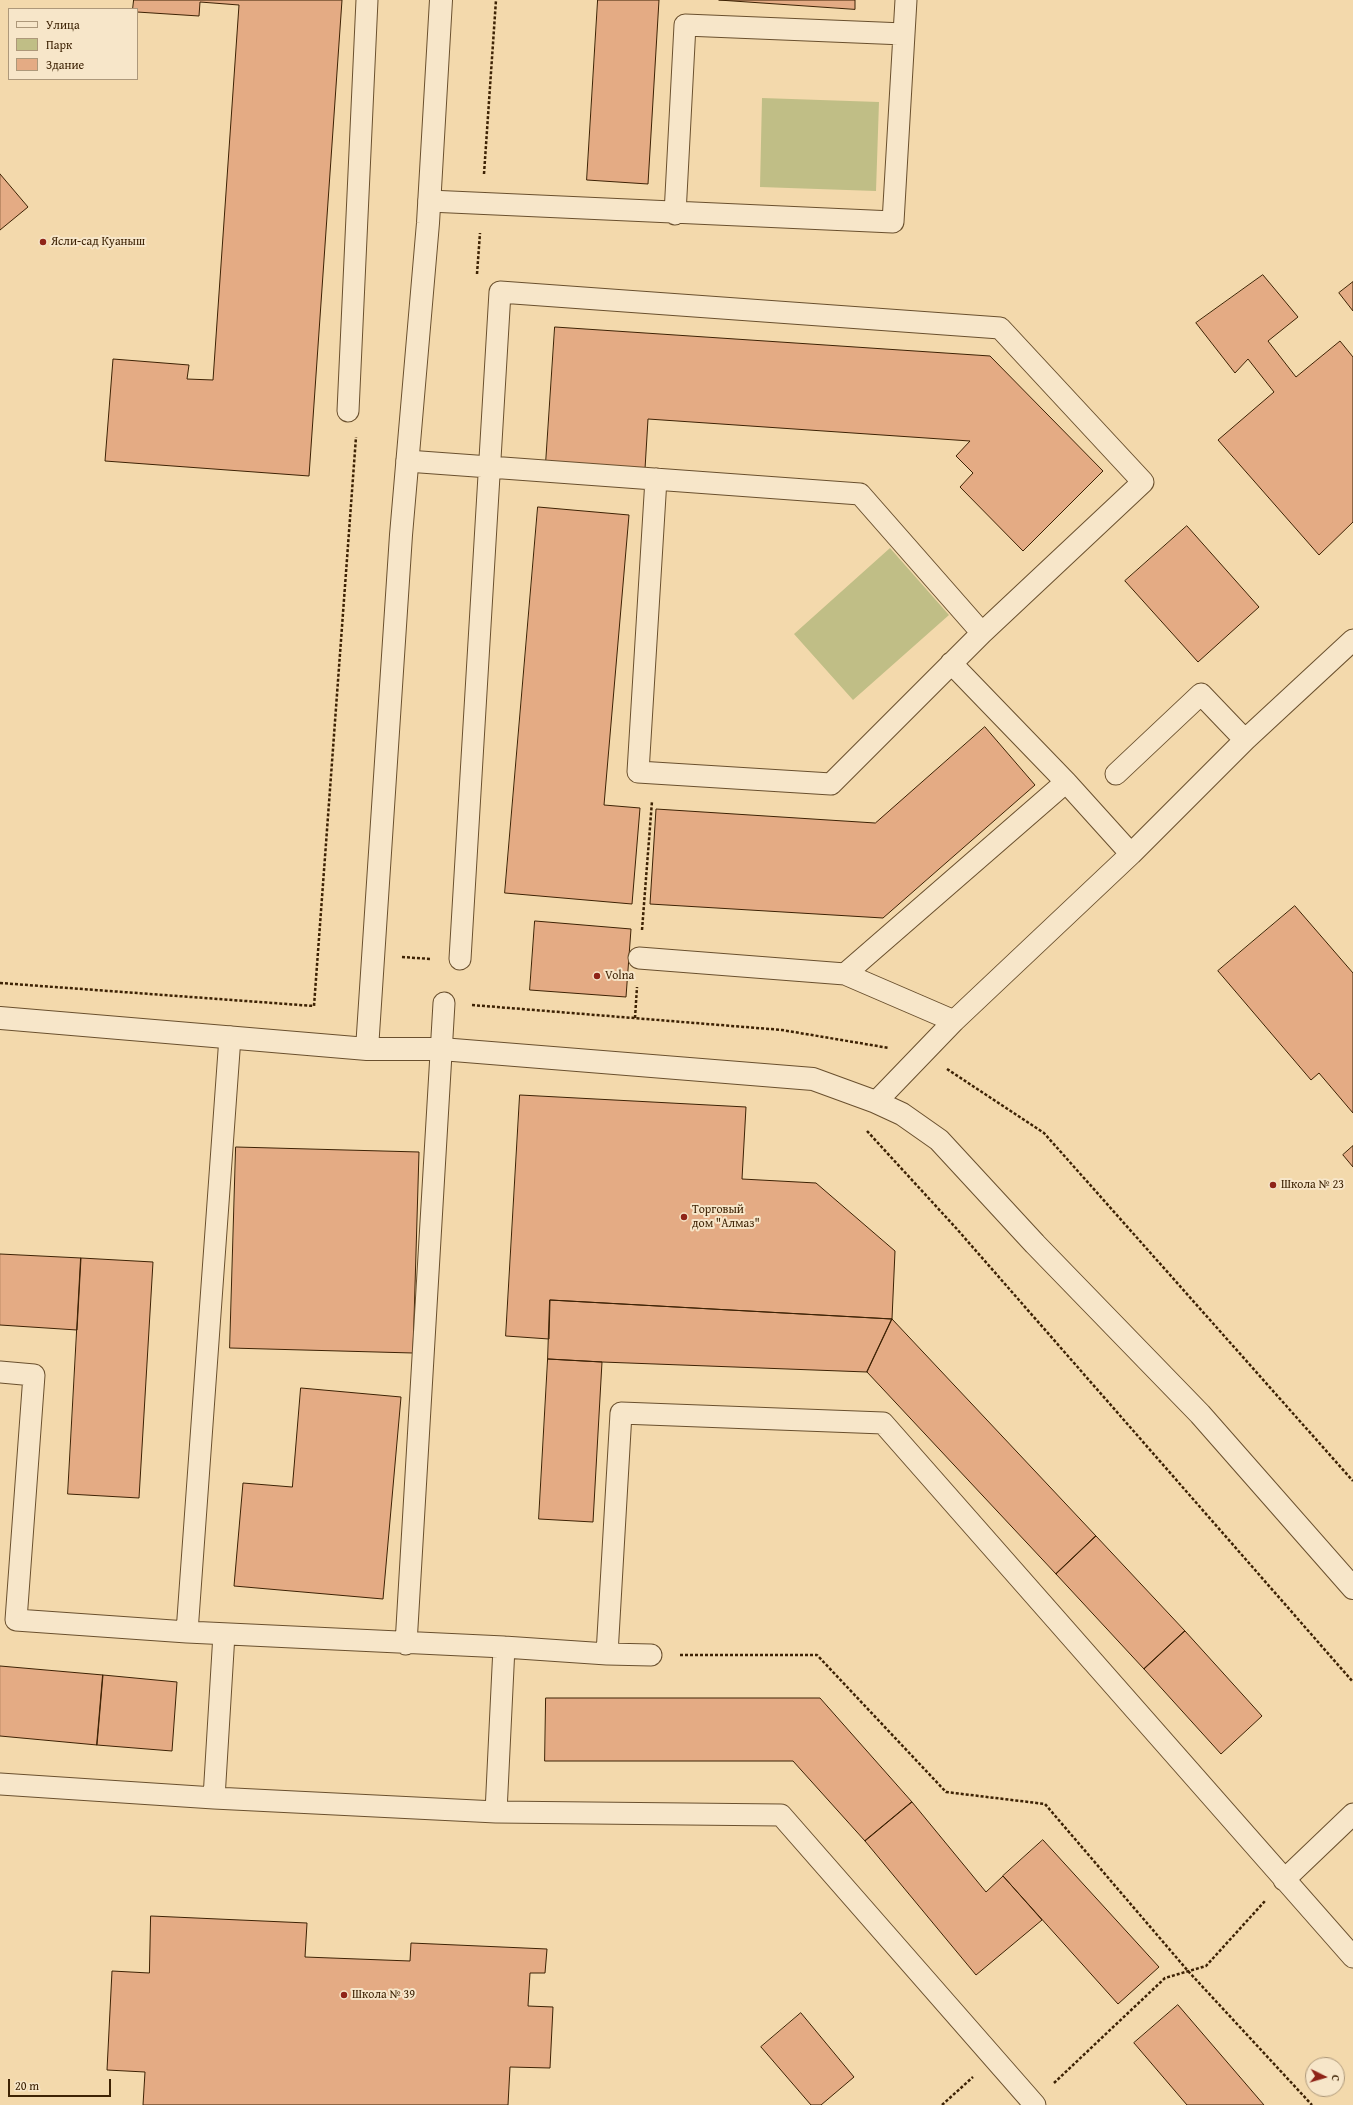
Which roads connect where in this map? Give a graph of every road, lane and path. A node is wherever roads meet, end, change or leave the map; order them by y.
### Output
1 (367, 0) edge
2 (441, 0) edge
3 (906, 0) edge
4 (904, 34) junction
5 (429, 201) junction
6 (675, 214) junction
7 (348, 411) dead end
8 (356, 436) dead end
9 (407, 461) junction
10 (488, 467) junction
11 (656, 479) junction
12 (982, 633) junction
13 (1353, 640) edge
14 (952, 663) junction
15 (1245, 740) junction
16 (654, 773) junction
17 (1116, 774) dead end
18 (1066, 782) junction
19 (1131, 854) junction
20 (373, 955) junction
21 (639, 958) junction
22 (460, 959) joint
23 (846, 974) junction
24 (0, 983) edge
25 (444, 1003) dead end
26 (0, 1018) edge
27 (635, 1018) dead end
28 (954, 1021) junction
29 (230, 1037) junction
30 (368, 1048) junction
31 (441, 1049) junction
32 (876, 1102) junction
33 (863, 1126) dead end
34 (0, 1372) edge
35 (1353, 1588) edge
36 (187, 1632) junction
37 (224, 1634) junction
38 (406, 1644) junction
39 (504, 1647) junction
40 (607, 1654) junction
41 (651, 1655) joint
42 (1353, 1682) edge
43 (0, 1784) edge
44 (214, 1798) junction
45 (496, 1812) junction
46 (1353, 1814) edge
47 (1284, 1880) junction
48 (1353, 1957) edge
49 (1188, 1971) junction
50 (994, 2058) junction
51 (1034, 2104) edge
52 (942, 2105) edge
53 (1312, 2105) edge

1 - 7 lane
2 - 5 street
3 - 4 lane
4 - 6 lane
4 - 6 lane
5 - 6 lane
5 - 9 street
8 - 24 path
9 - 10 lane
9 - 20 street
10 - 11 lane
10 - 12 lane
10 - 22 lane
11 - 12 lane
11 - 16 lane
12 - 14 lane
13 - 15 lane
14 - 16 lane
14 - 18 lane
15 - 17 lane
15 - 19 lane
16 - 21 path
18 - 19 lane
18 - 23 lane
19 - 28 lane
20 - 22 path
20 - 30 street
21 - 23 lane
21 - 27 path
23 - 28 lane
25 - 31 lane
26 - 29 street
28 - 32 lane
29 - 30 street
29 - 36 lane
30 - 31 street
31 - 32 street
31 - 38 lane
32 - 35 street
33 - 42 path
34 - 36 lane
36 - 37 lane
37 - 38 lane
37 - 44 lane
38 - 39 lane
39 - 40 lane
39 - 45 lane
40 - 41 lane
40 - 47 lane
41 - 49 path
43 - 44 lane
44 - 45 lane
45 - 50 lane
46 - 47 lane
47 - 48 lane
47 - 49 path
49 - 51 path
49 - 53 path
50 - 51 lane
50 - 52 path

